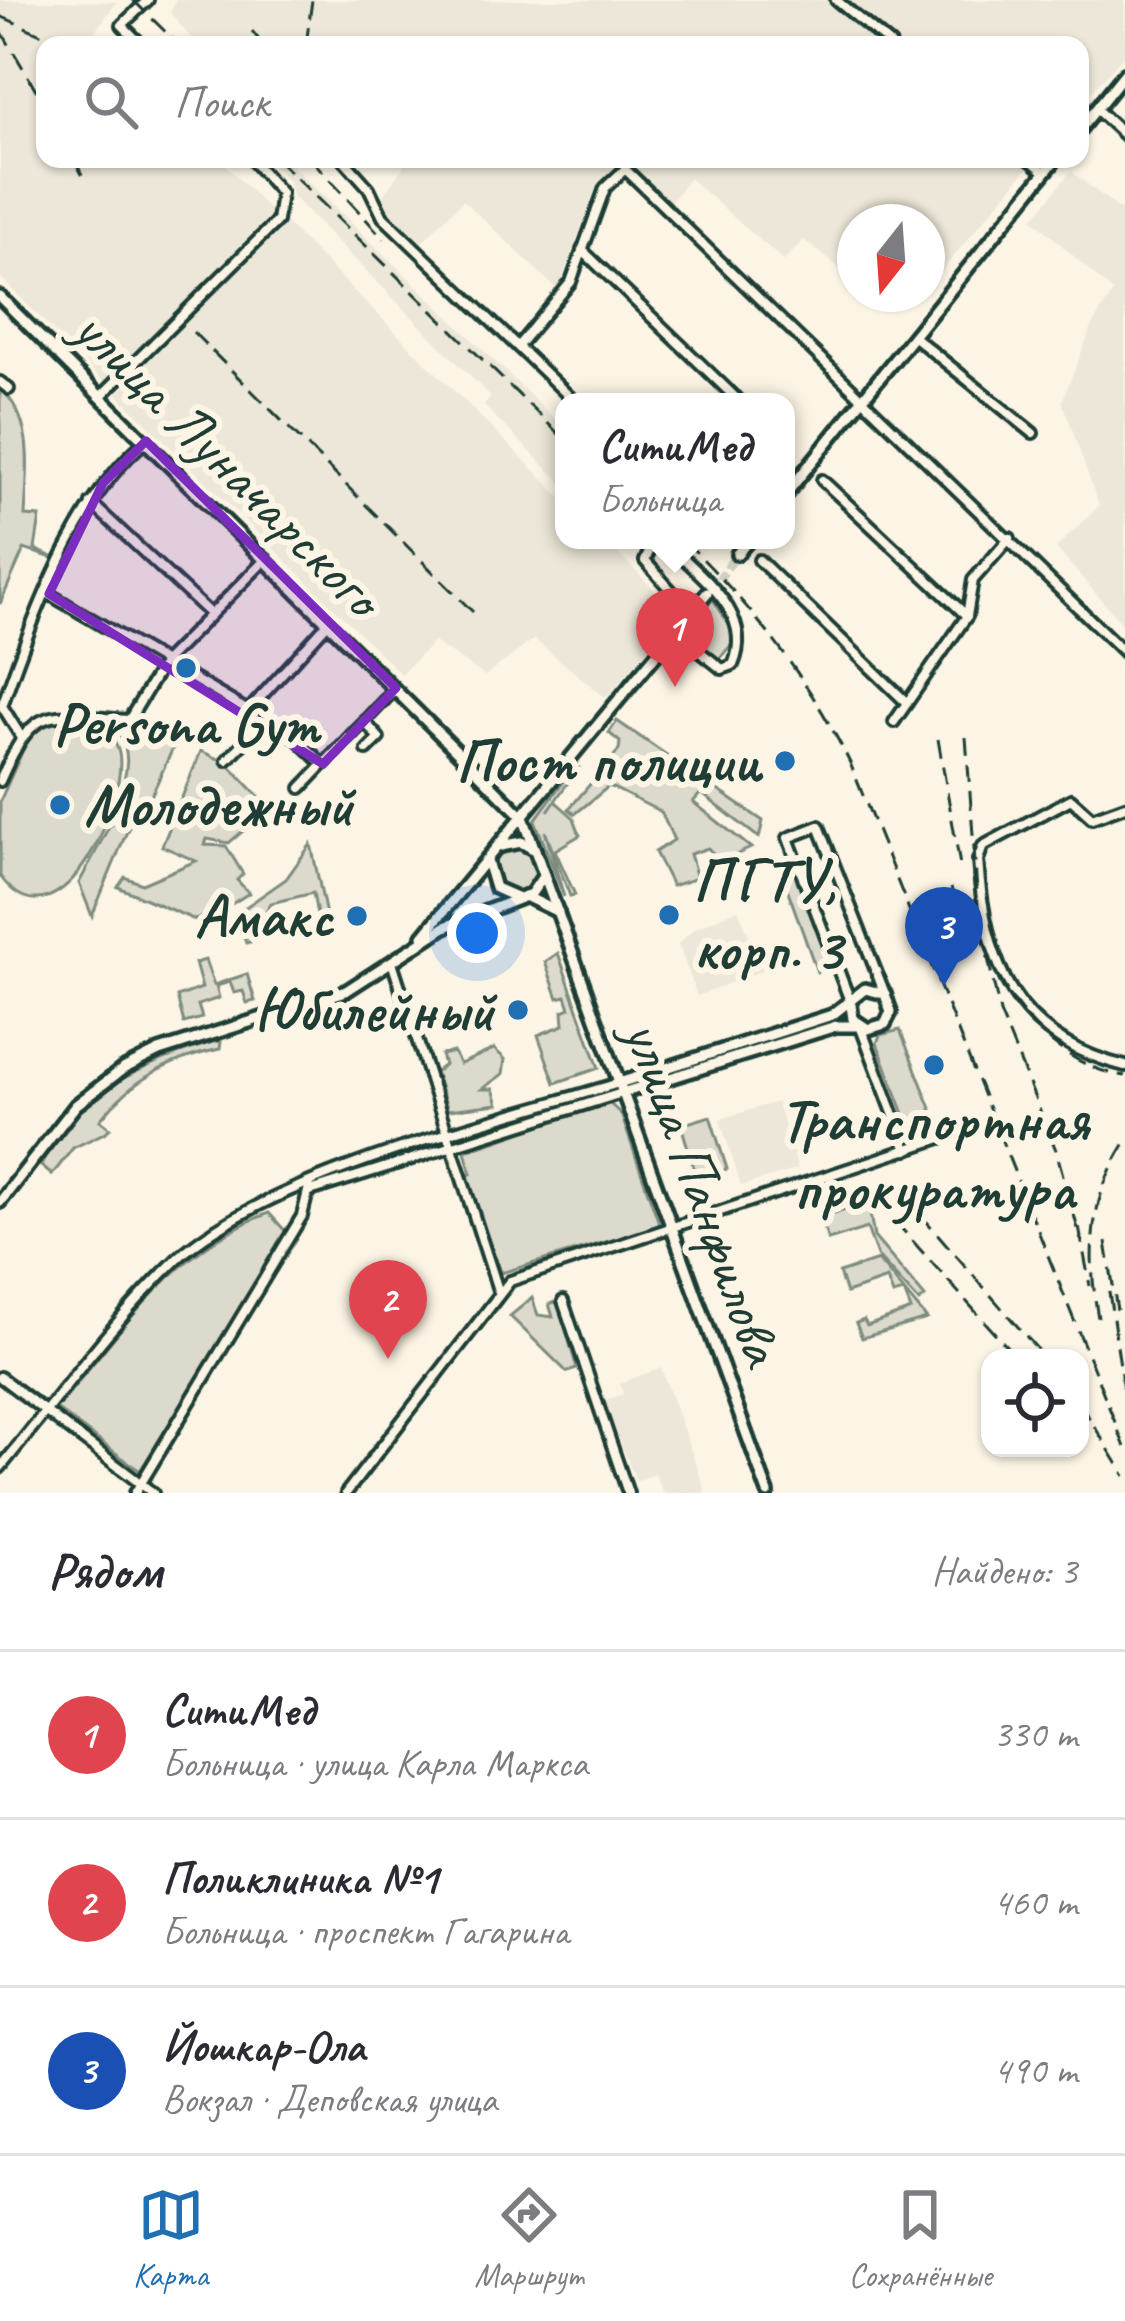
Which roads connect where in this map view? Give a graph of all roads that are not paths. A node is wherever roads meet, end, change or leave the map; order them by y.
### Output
1 (148, 0) edge
2 (836, 0) edge
3 (133, 36) edge
4 (880, 36) edge
5 (1125, 73) edge
6 (1096, 109) junction
7 (1089, 118) edge
8 (1125, 136) edge
9 (259, 168) edge
10 (352, 168) edge
11 (1040, 168) edge
12 (1048, 168) edge
13 (1045, 172) junction
14 (583, 250) junction
15 (0, 297) edge
16 (913, 336) junction
17 (518, 346) junction
18 (0, 382) edge
19 (9, 389) dead end
20 (566, 393) edge
21 (731, 393) edge
22 (100, 396) junction
23 (863, 398) junction
24 (1033, 433) dead end
25 (146, 441) junction
26 (822, 480) dead end
27 (795, 483) edge
28 (91, 503) junction
29 (1010, 538) junction
30 (650, 549) edge
31 (674, 549) edge
32 (741, 549) edge
33 (737, 554) tunnel mouth
34 (266, 559) junction
35 (759, 560) dead end
36 (707, 593) tunnel mouth
37 (49, 594) junction
38 (208, 612) junction
39 (691, 613) junction
40 (968, 616) junction
41 (329, 622) junction
42 (675, 632) junction
43 (1125, 653) edge
44 (164, 662) junction
45 (396, 688) junction
46 (907, 704) junction
47 (248, 711) junction
48 (3, 717) edge
49 (38, 721) junction
50 (364, 721) junction
51 (893, 722) dead end
52 (261, 725) junction
53 (20, 735) junction
54 (367, 750) dead end
55 (227, 760) dead end
56 (323, 764) junction
57 (0, 781) edge
58 (301, 788) dead end
59 (540, 798) junction
60 (1125, 806) edge
61 (524, 818) junction
62 (532, 837) junction
63 (499, 847) junction
64 (538, 854) junction
65 (487, 861) junction
66 (544, 869) junction
67 (523, 897) junction
68 (564, 918) junction
69 (411, 949) junction
70 (393, 965) junction
71 (885, 994) junction
72 (851, 1005) junction
73 (860, 1027) junction
74 (1125, 1066) edge
75 (621, 1088) junction
76 (947, 1136) dead end
77 (448, 1137) junction
78 (452, 1148) junction
79 (908, 1150) junction
80 (310, 1186) junction
81 (0, 1202) edge
82 (669, 1228) junction
83 (498, 1292) junction
84 (563, 1301) dead end
85 (0, 1378) edge
86 (45, 1414) junction
87 (0, 1468) edge
88 (138, 1488) edge
89 (153, 1493) edge
90 (346, 1493) edge
91 (628, 1493) edge
92 (768, 1493) edge

1 - 3 street
2 - 4 street
5 - 6 main road
6 - 7 main road
6 - 8 street
9 - 22 street
10 - 17 street
11 - 13 street
12 - 13 main road
13 - 16 main road
14 - 17 street
14 - 21 street
14 - 23 street
15 - 22 main road, улица Луначарского
16 - 23 main road
16 - 24 street
17 - 20 street
18 - 19 street
22 - 25 main road, улица Луначарского
23 - 27 main road
23 - 29 street
25 - 28 street
25 - 34 main road, улица Луначарского
26 - 40 street
28 - 37 street
28 - 38 street
29 - 40 street
29 - 43 street
30 - 39 street
31 - 42 street
32 - 33 main road
34 - 38 street
34 - 41 main road, улица Луначарского
35 - 46 street
36 - 39 main road
37 - 44 street
37 - 48 street
38 - 44 street
39 - 42 main road
40 - 46 street
41 - 45 main road, улица Луначарского
41 - 47 street
42 - 59 main road
44 - 47 street
44 - 49 street
45 - 50 street
45 - 61 main road
46 - 51 street
47 - 52 street
48 - 49 street
48 - 53 street
49 - 53 street
50 - 54 street
50 - 56 street
52 - 55 street
52 - 56 street
53 - 57 street
56 - 58 street
59 - 61 main road
59 - 62 main road
60 - 74 street
61 - 62 main road
61 - 63 main road
62 - 64 main road
63 - 64 main road
63 - 65 main road
64 - 66 main road
65 - 67 main road
65 - 69 main road
66 - 67 main road
66 - 68 main road, улица Панфилова
67 - 68 main road
67 - 69 main road
68 - 75 main road, улица Панфилова
69 - 70 main road
70 - 77 street
70 - 81 main road
71 - 72 main road
71 - 72 street
71 - 73 main road
72 - 73 main road
72 - 75 main road
73 - 75 main road
73 - 79 street
75 - 77 street
75 - 78 street
75 - 82 main road, улица Панфилова
76 - 79 street
77 - 78 street
77 - 80 street
78 - 80 street
78 - 83 street
79 - 82 street
80 - 86 street
80 - 88 street
82 - 83 street
82 - 92 main road, улица Панфилова
83 - 90 street
84 - 91 street
85 - 86 street
86 - 87 street
86 - 88 street
88 - 89 street

